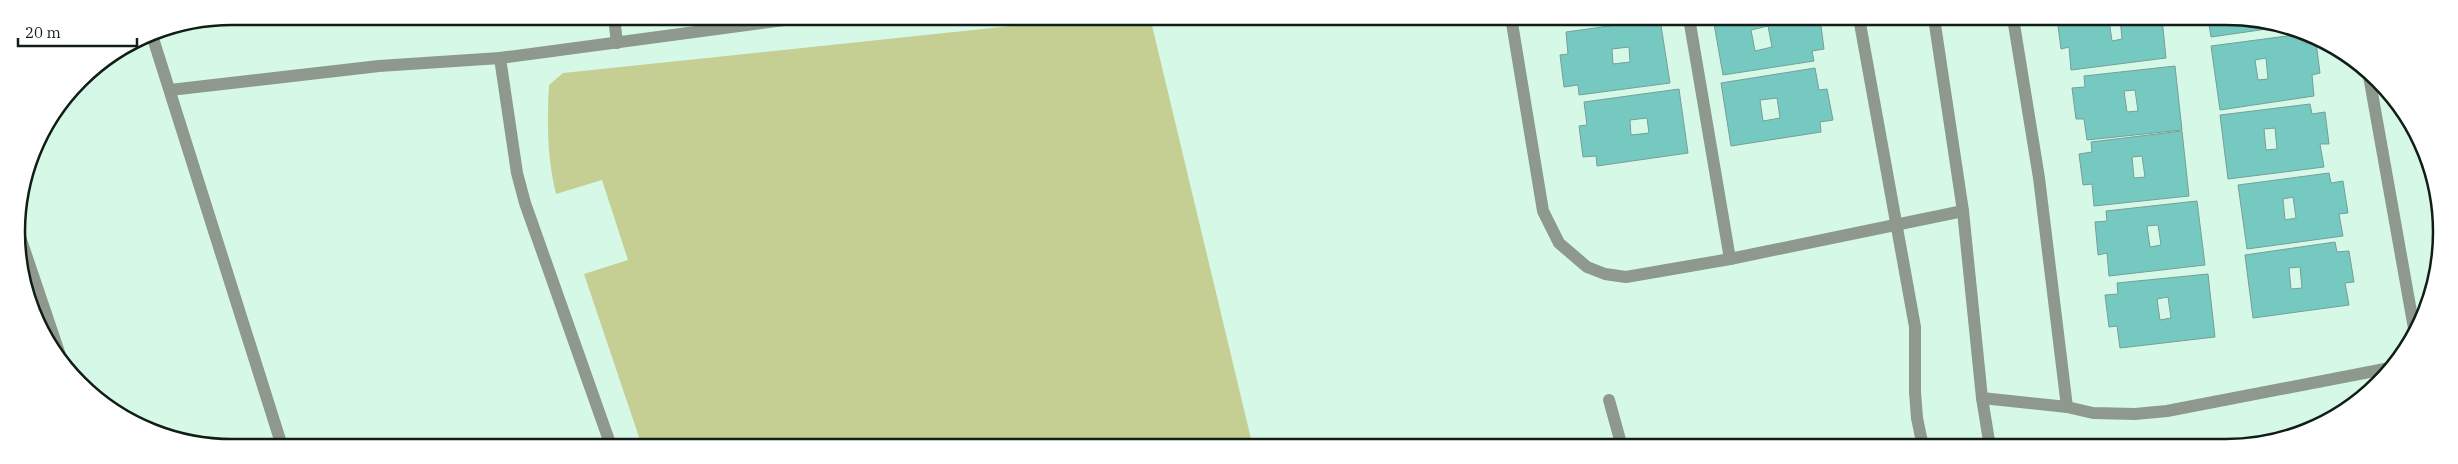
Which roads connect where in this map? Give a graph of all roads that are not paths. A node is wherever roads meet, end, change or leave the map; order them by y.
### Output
1 (615, 25) edge
2 (749, 25) edge
3 (1511, 25) edge
4 (1690, 25) edge
5 (1860, 25) edge
6 (1935, 25) edge
7 (2014, 25) edge
8 (154, 41) edge
9 (617, 43) junction
10 (500, 58) junction
11 (2371, 85) edge
12 (170, 90) junction
13 (1963, 211) junction
14 (1897, 225) junction
15 (27, 257) edge
16 (1730, 258) junction
17 (2413, 322) edge
18 (54, 337) edge
19 (2380, 370) edge
20 (1982, 398) junction
21 (1609, 400) dead end
22 (2067, 408) junction
23 (280, 439) edge
24 (609, 439) edge
25 (1620, 439) edge
26 (1921, 439) edge
27 (1989, 439) edge

1 - 9 street
2 - 9 street
3 - 16 street
4 - 16 street
5 - 14 street
6 - 13 street
7 - 22 street
8 - 12 street
9 - 10 street
10 - 12 street
10 - 24 street
11 - 17 street
12 - 23 street
13 - 14 street
13 - 20 street
14 - 16 street
14 - 26 street
15 - 18 street
19 - 22 street
20 - 22 street
20 - 27 street
21 - 25 street

